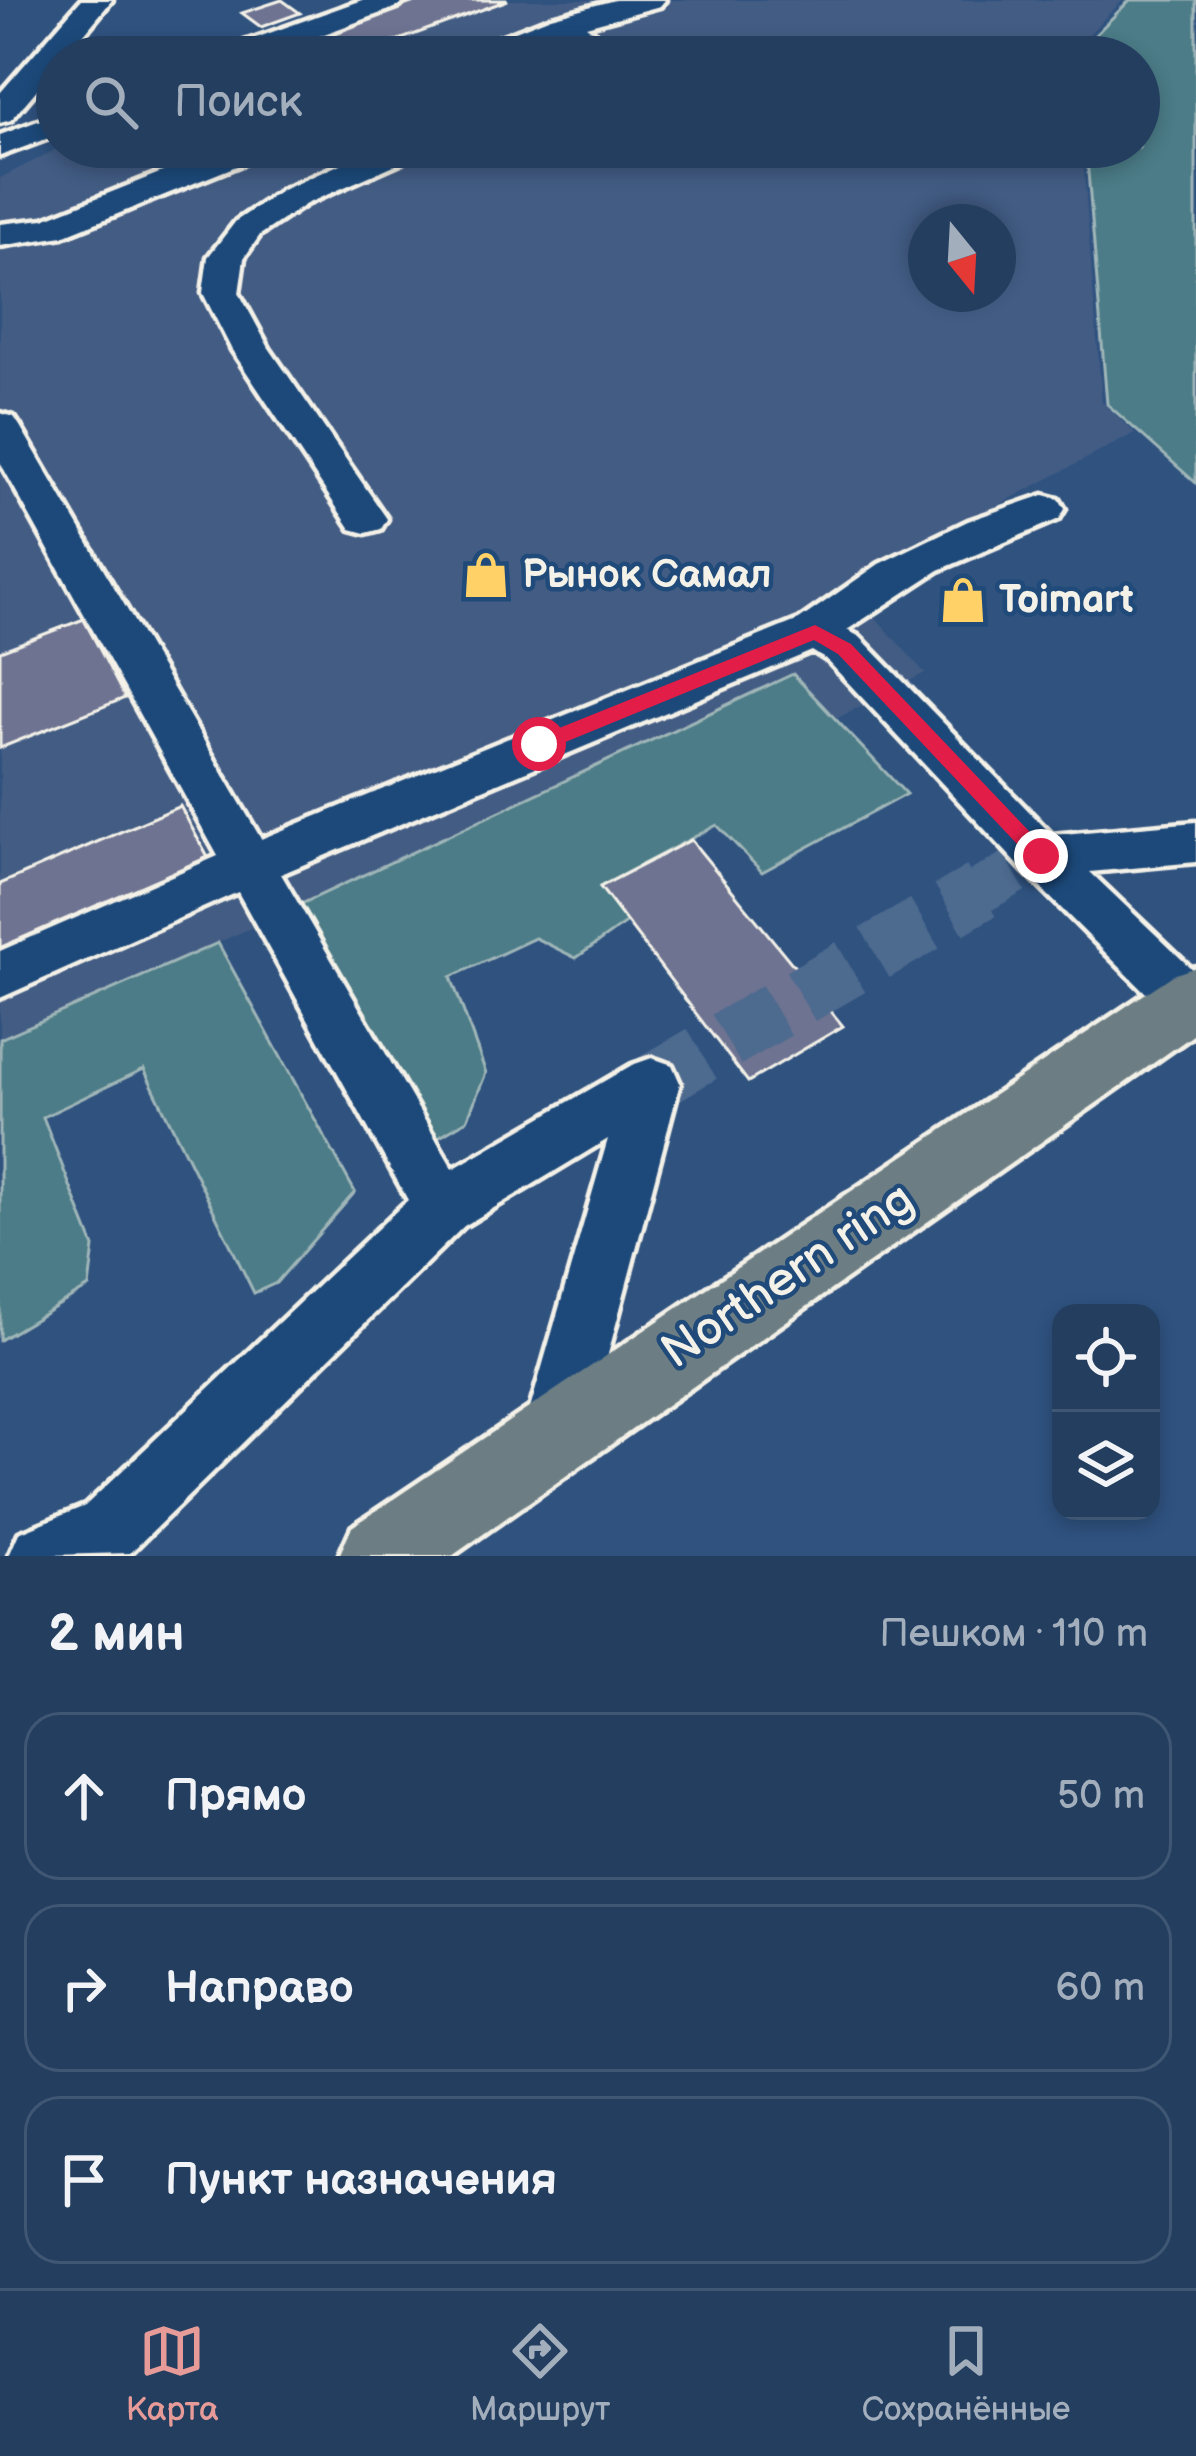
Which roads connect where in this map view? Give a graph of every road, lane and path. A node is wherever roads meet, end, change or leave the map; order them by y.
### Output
1 (97, 0) edge
2 (389, 0) edge
3 (650, 0) edge
4 (562, 23) junction
5 (66, 36) edge
6 (290, 36) edge
7 (530, 36) edge
8 (582, 36) edge
9 (36, 70) edge
10 (0, 112) edge
11 (36, 132) edge
12 (0, 146) edge
13 (202, 168) edge
14 (360, 168) edge
15 (0, 235) edge
16 (0, 426) edge
17 (1044, 509) dead end
18 (366, 519) dead end
19 (815, 632) junction
20 (1196, 842) edge
21 (1041, 856) junction
22 (249, 865) junction
23 (0, 975) edge
24 (1193, 999) edge
25 (442, 1206) junction
26 (554, 1437) junction
27 (112, 1543) edge
28 (42, 1556) edge
29 (381, 1556) edge

1 - 5 street
2 - 6 street
3 - 4 street
4 - 7 street
4 - 8 street
9 - 10 street
11 - 12 street
13 - 15 street
14 - 18 street
16 - 22 street
17 - 19 street
19 - 21 street
19 - 22 street
20 - 21 street
21 - 24 street
22 - 23 street
22 - 25 street
24 - 26 main road, Northern ring
25 - 26 street
25 - 27 street
26 - 29 main road, Northern ring
27 - 28 street

